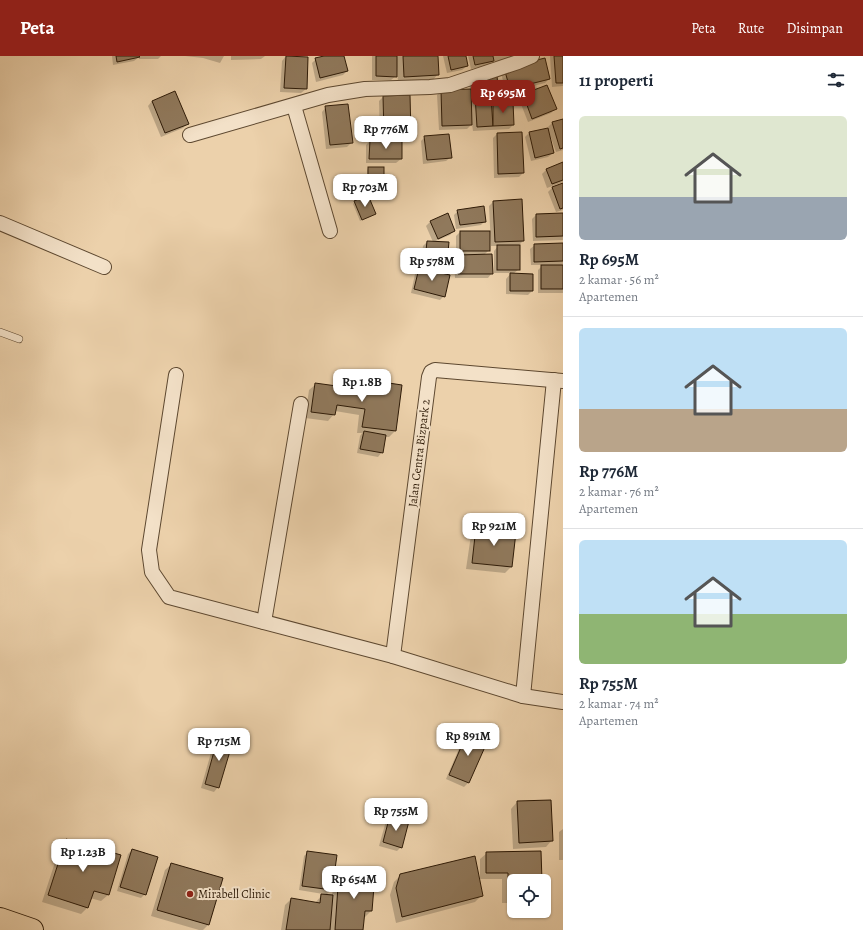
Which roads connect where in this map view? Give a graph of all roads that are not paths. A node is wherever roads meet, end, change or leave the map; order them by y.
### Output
1 (532, 56) edge
2 (294, 106) junction
3 (190, 135) dead end
4 (0, 223) edge
5 (330, 231) dead end
6 (104, 267) dead end
7 (0, 332) edge
8 (19, 340) dead end
9 (176, 375) dead end
10 (558, 381) edge
11 (301, 404) dead end
12 (264, 622) junction
13 (393, 656) junction
14 (523, 696) junction
15 (563, 702) edge
16 (0, 919) edge
17 (32, 930) edge

1 - 2 street
2 - 3 street
2 - 5 street
4 - 6 street
7 - 8 lane
9 - 12 street
10 - 13 street, Jalan Centra Bizpark 2
10 - 14 street, Jalan Centra Bizpark 2
11 - 12 street
12 - 13 street
13 - 14 street
14 - 15 street
16 - 17 highway

